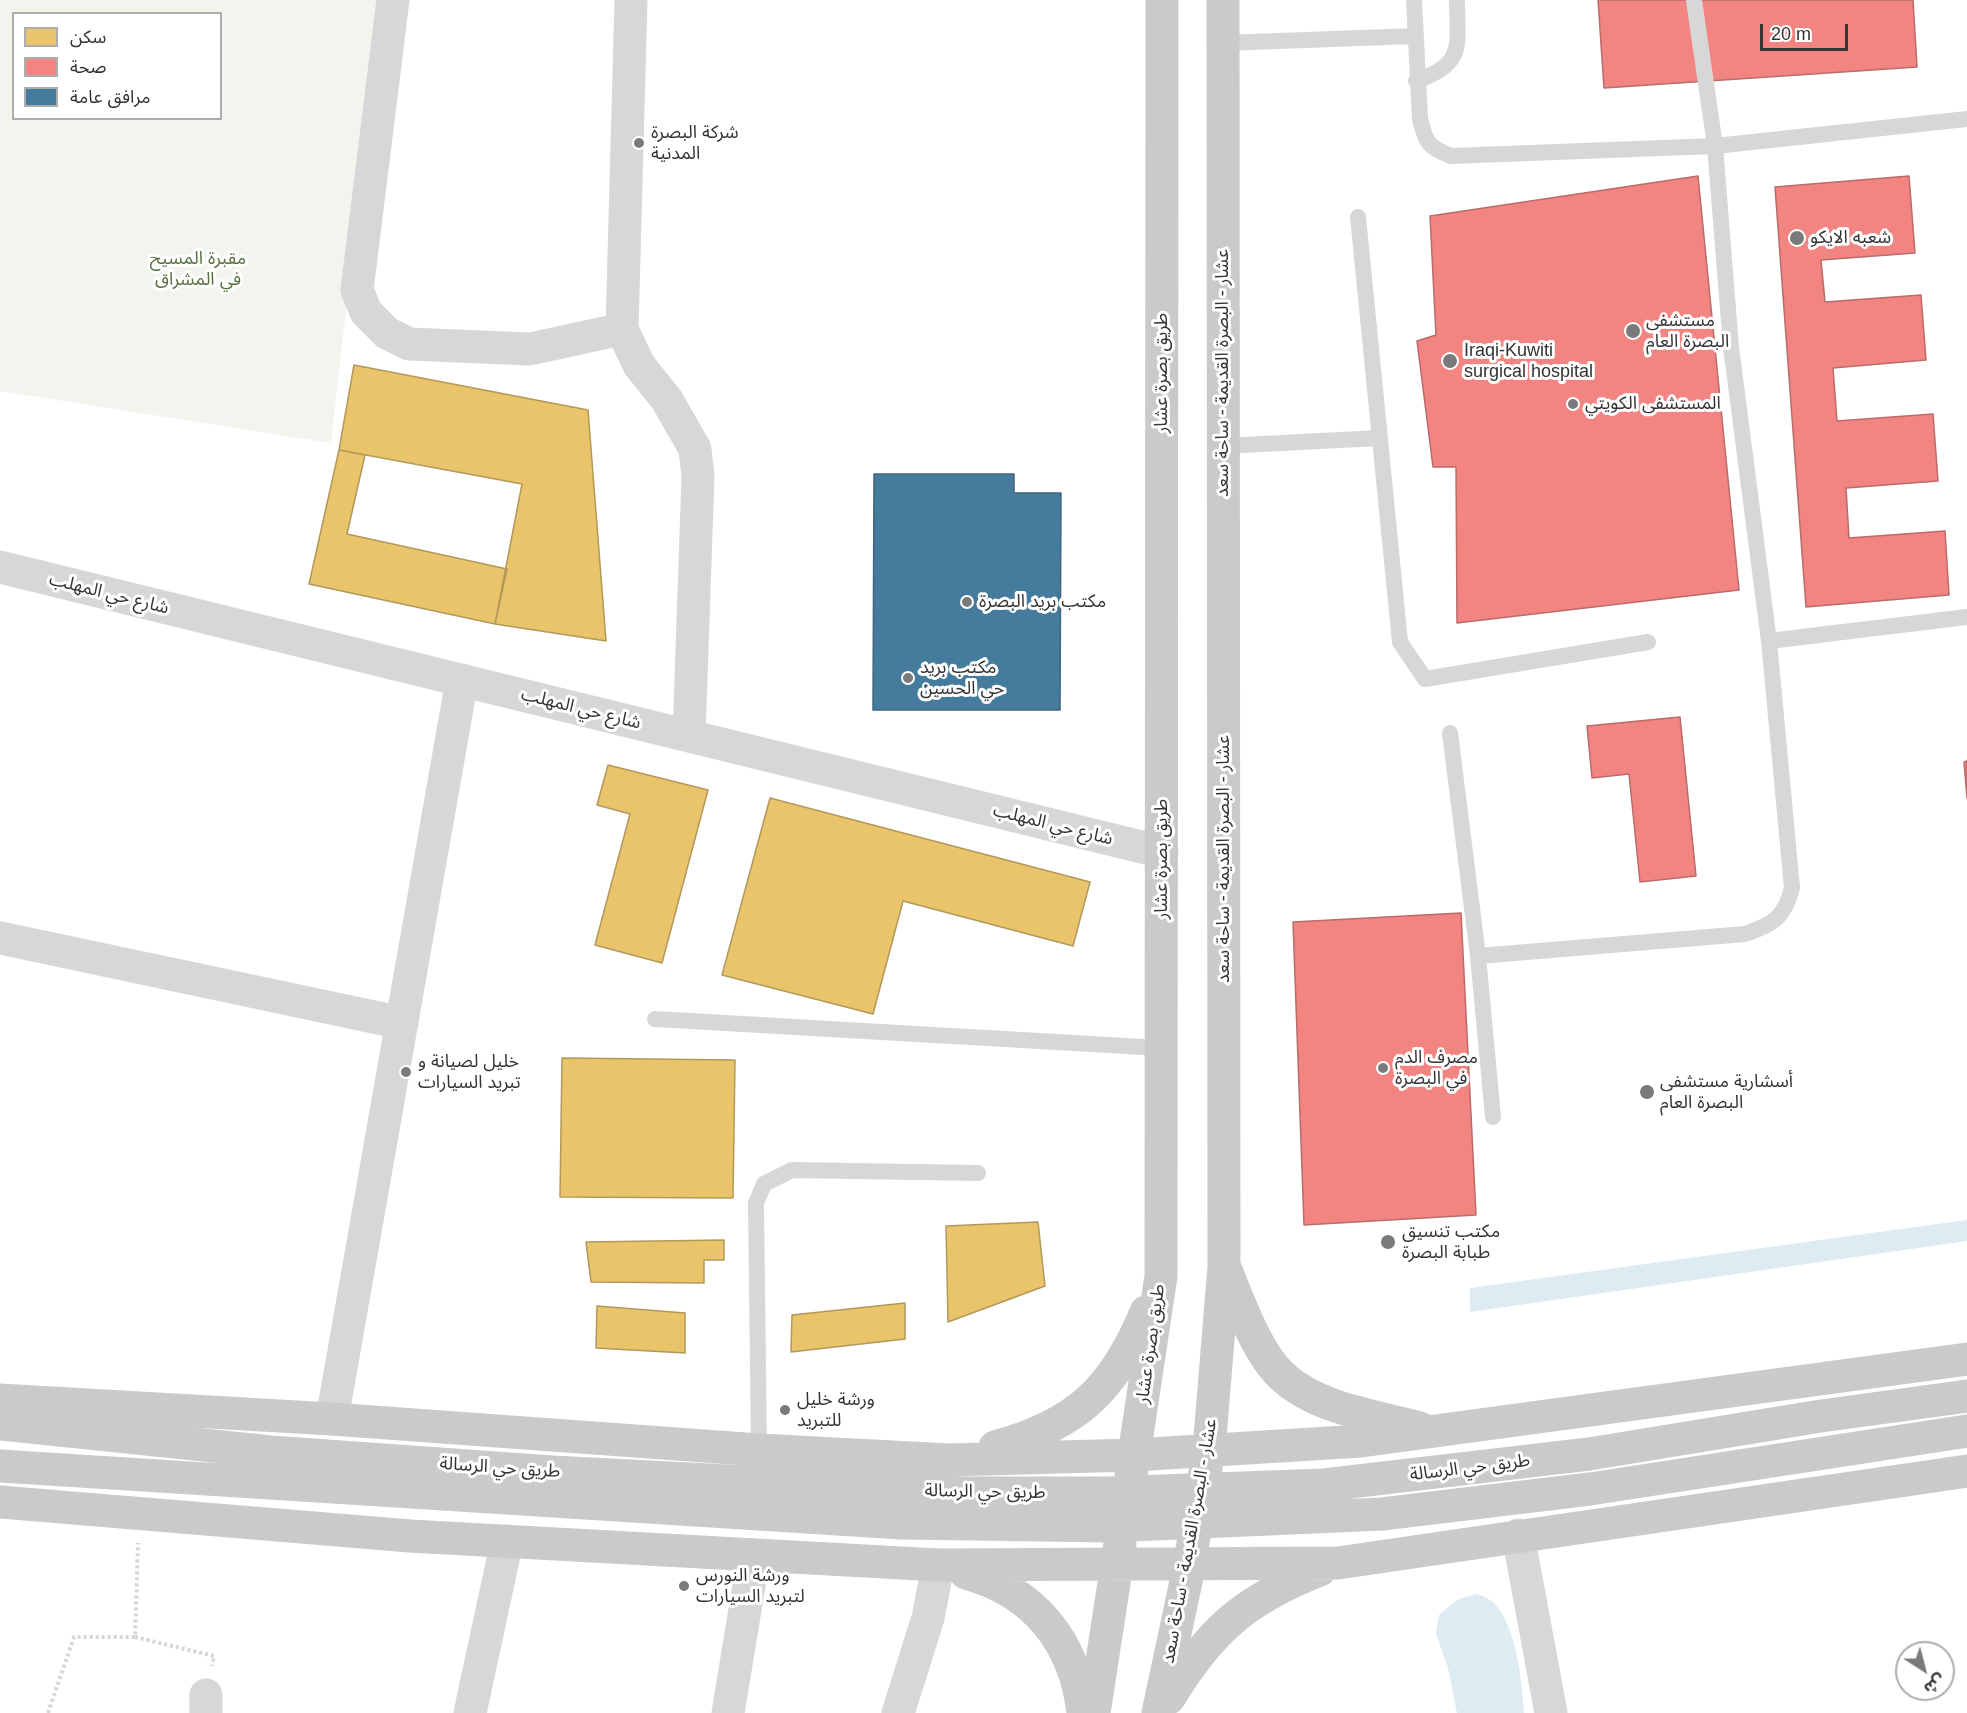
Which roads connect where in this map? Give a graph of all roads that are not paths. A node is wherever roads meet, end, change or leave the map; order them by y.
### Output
1 (393, 0) edge
2 (631, 0) edge
3 (1162, 0) edge
4 (1222, 0) edge
5 (1414, 0) edge
6 (1457, 0) edge
7 (1694, 0) edge
8 (1415, 36) junction
9 (1223, 44) junction
10 (1416, 81) junction
11 (1967, 119) edge
12 (1715, 146) junction
13 (1358, 217) dead end
14 (622, 329) junction
15 (1379, 438) junction
16 (1223, 446) junction
17 (0, 567) edge
18 (1967, 617) edge
19 (1769, 641) junction
20 (1648, 642) dead end
21 (462, 680) junction
22 (1450, 733) dead end
23 (688, 736) junction
24 (1162, 852) junction
25 (0, 939) edge
26 (1479, 956) junction
27 (655, 1018) dead end
28 (402, 1023) junction
29 (1161, 1048) junction
30 (1493, 1117) dead end
31 (978, 1173) dead end
32 (1224, 1266) junction
33 (1161, 1274) junction
34 (1967, 1359) edge
35 (1967, 1396) edge
36 (0, 1400) edge
37 (332, 1419) junction
38 (0, 1424) edge
39 (1967, 1431) edge
40 (1434, 1432) junction
41 (759, 1450) junction
42 (1209, 1450) junction
43 (1134, 1455) junction
44 (949, 1460) junction
45 (0, 1466) edge
46 (1967, 1471) edge
47 (0, 1502) edge
48 (1518, 1535) junction
49 (507, 1541) junction
50 (754, 1555) junction
51 (1338, 1563) junction
52 (938, 1565) junction
53 (1189, 1565) junction
54 (1116, 1566) junction
55 (470, 1713) edge
56 (728, 1713) edge
57 (898, 1713) edge
58 (1083, 1713) edge
59 (1094, 1713) edge
60 (1159, 1713) edge
61 (1551, 1713) edge

1 - 14 street
2 - 14 street
3 - 24 main road, طريق بصرة عشار
4 - 9 main road, عشار - البصرة القديمة - ساحة سعد
5 - 8 lane
6 - 10 lane
7 - 12 lane
8 - 9 lane
8 - 10 lane
9 - 16 main road, عشار - البصرة القديمة - ساحة سعد
10 - 12 lane
11 - 12 lane
12 - 19 lane
13 - 15 lane
14 - 23 street
15 - 16 lane
15 - 20 lane
16 - 32 main road, عشار - البصرة القديمة - ساحة سعد
17 - 21 street, شارع حي المهلب
18 - 19 lane
19 - 26 lane
21 - 23 street, شارع حي المهلب
21 - 28 street
22 - 26 lane
23 - 24 street, شارع حي المهلب
24 - 29 main road, طريق بصرة عشار
25 - 28 street
26 - 30 lane
27 - 29 lane
28 - 37 street
29 - 33 main road, طريق بصرة عشار
31 - 41 lane
32 - 40 main road
32 - 42 main road, عشار - البصرة القديمة - ساحة سعد
33 - 43 main road, طريق بصرة عشار
33 - 44 main road
34 - 40 main road, طريق حي الرسالة
35 - 38 main road, طريق حي الرسالة, bridge
36 - 37 main road, طريق حي الرسالة
37 - 41 main road, طريق حي الرسالة
39 - 45 main road, طريق حي الرسالة, bridge
40 - 42 main road, طريق حي الرسالة
41 - 44 main road, طريق حي الرسالة
42 - 43 main road, طريق حي الرسالة
42 - 53 main road, عشار - البصرة القديمة - ساحة سعد
43 - 44 main road, طريق حي الرسالة
43 - 54 main road, طريق بصرة عشار
46 - 48 main road
47 - 49 main road
48 - 51 main road
48 - 61 street
49 - 50 main road
49 - 55 street
50 - 52 main road
50 - 56 street
51 - 53 main road
51 - 60 main road
52 - 54 main road
52 - 57 street
52 - 58 main road
53 - 54 main road
53 - 60 main road, عشار - البصرة القديمة - ساحة سعد
54 - 59 main road, طريق بصرة عشار

